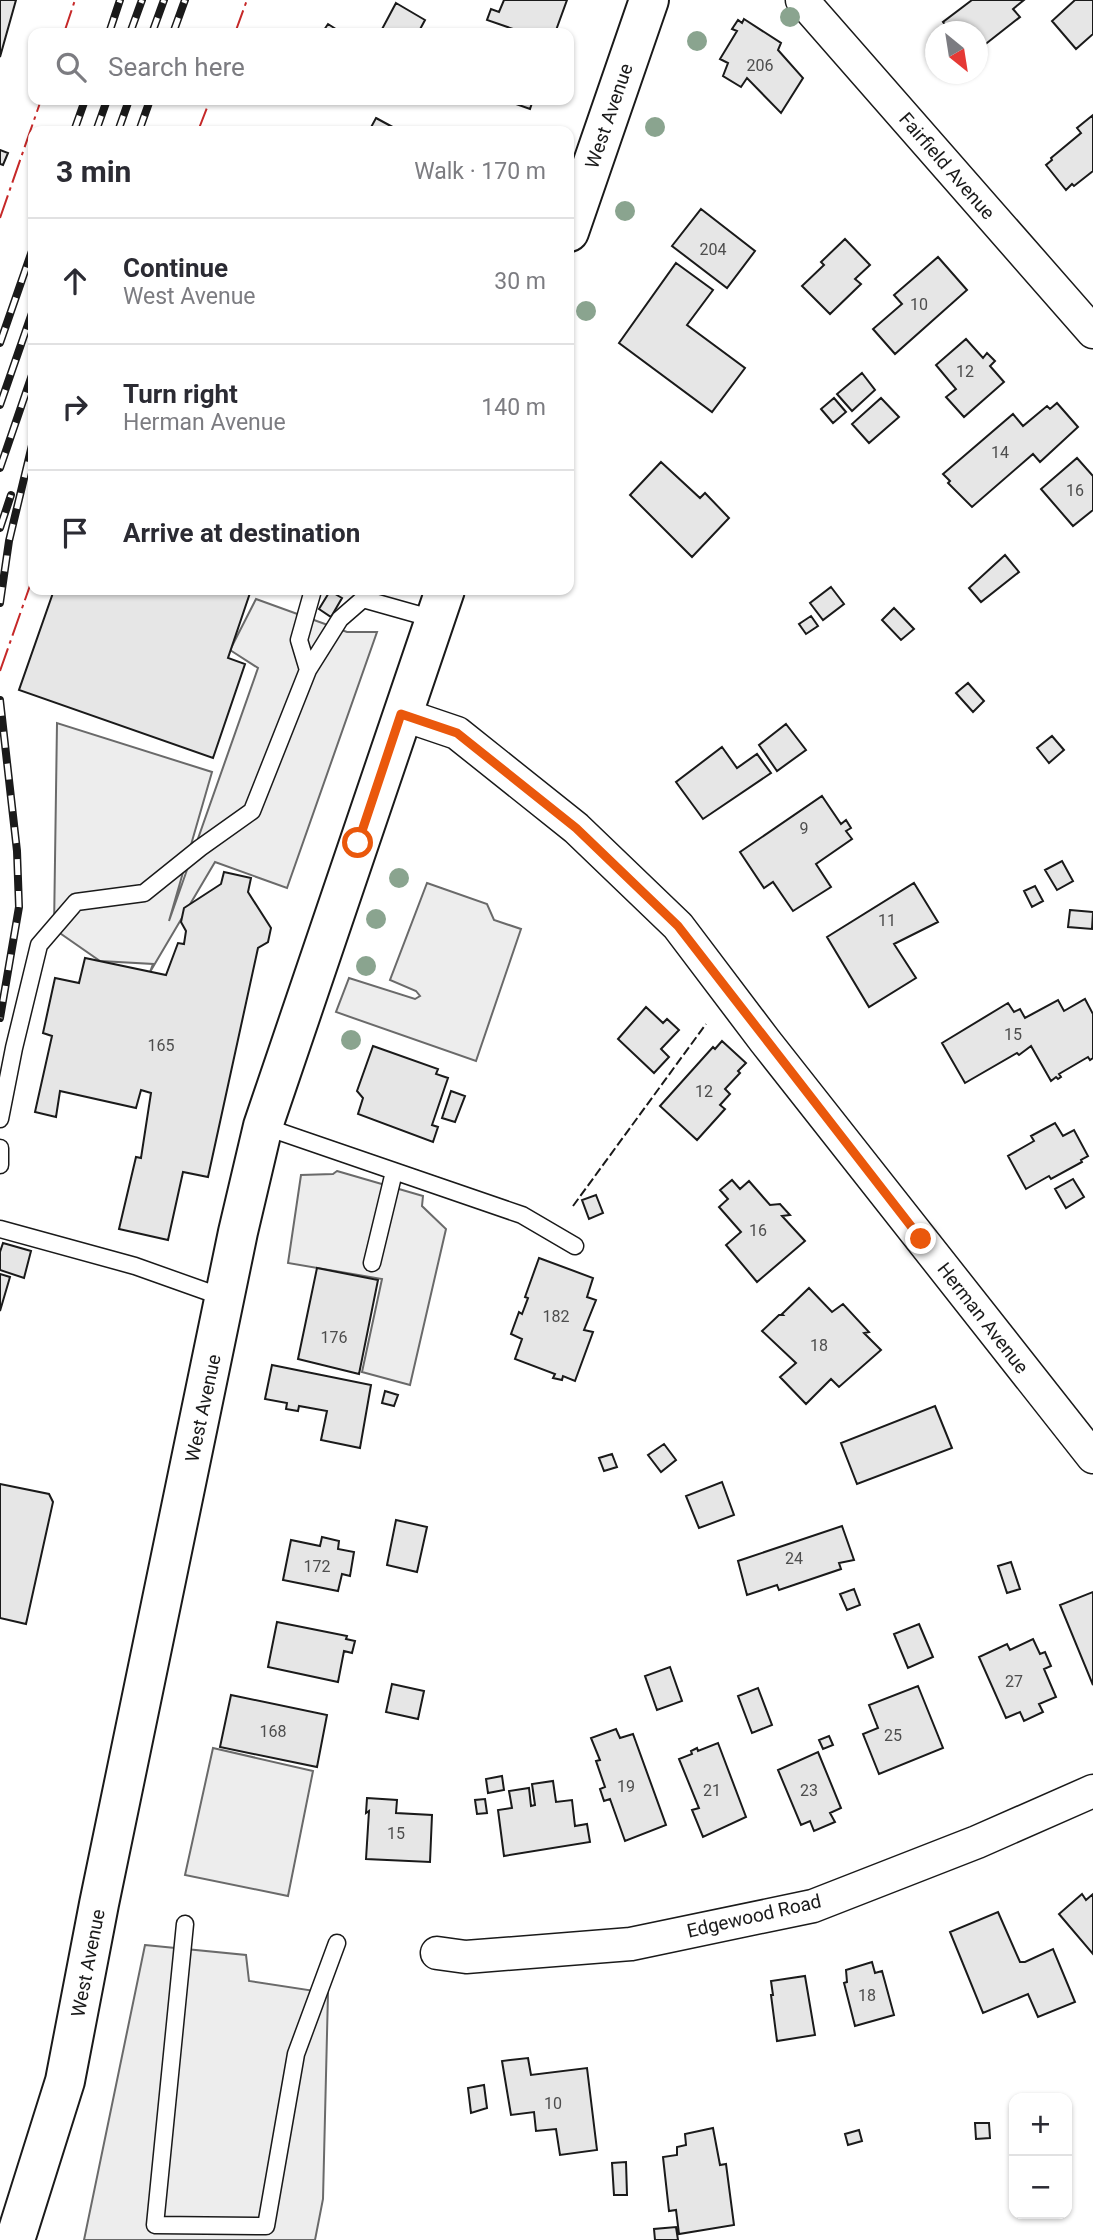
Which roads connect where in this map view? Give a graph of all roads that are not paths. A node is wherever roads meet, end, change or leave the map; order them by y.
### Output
1 (649, 0) edge
2 (802, 0) edge
3 (574, 218) edge
4 (1093, 332) edge
5 (312, 595) edge
6 (440, 605) edge
7 (308, 670) junction
8 (401, 714) junction
9 (0, 1119) edge
10 (263, 1126) junction
11 (0, 1148) edge
12 (0, 1165) edge
13 (394, 1172) junction
14 (0, 1229) edge
15 (575, 1246) dead end
16 (372, 1263) dead end
17 (225, 1298) junction
18 (1093, 1457) edge
19 (1093, 1791) edge
20 (185, 1924) dead end
21 (337, 1943) dead end
22 (437, 1953) dead end
23 (15, 2240) edge

1 - 3 main road, West Avenue
2 - 4 street, Fairfield Avenue
5 - 7 lane
6 - 7 lane
6 - 8 main road, West Avenue
7 - 9 lane
8 - 10 main road, West Avenue
8 - 18 street, Herman Avenue
10 - 13 lane
10 - 17 main road, West Avenue
11 - 12 lane
13 - 15 lane
13 - 16 lane
14 - 17 lane
17 - 23 main road, West Avenue
19 - 22 street, Edgewood Road
20 - 21 lane

